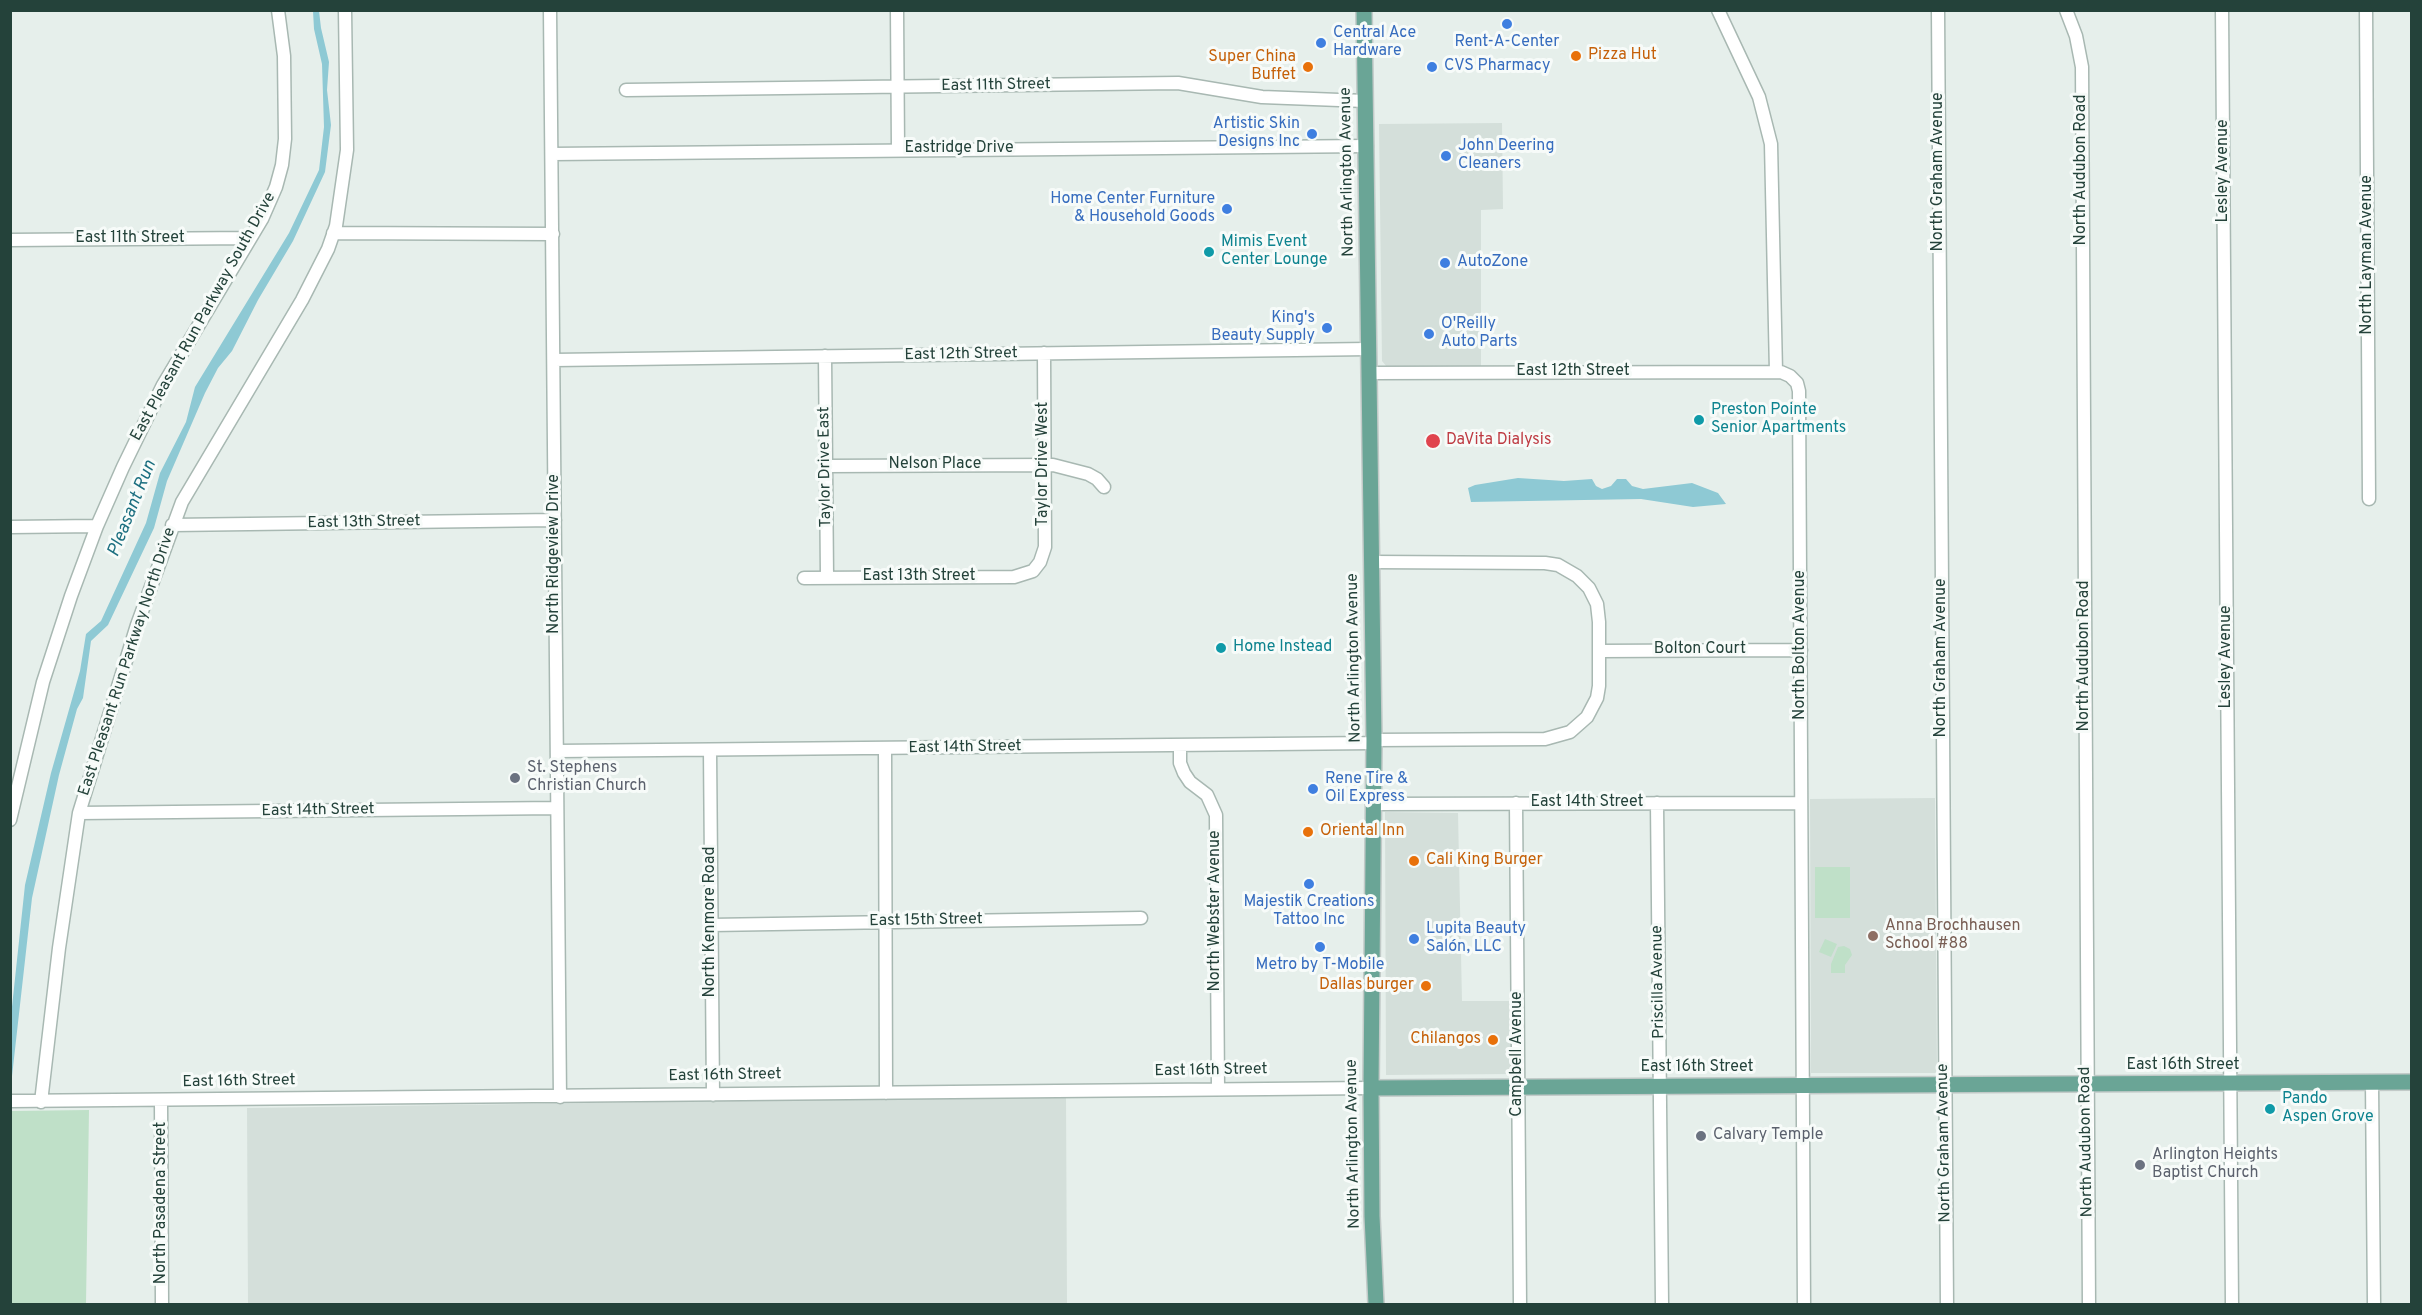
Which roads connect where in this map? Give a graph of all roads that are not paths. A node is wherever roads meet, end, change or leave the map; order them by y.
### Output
1 (278, 10) edge
2 (345, 10) edge
3 (550, 10) edge
4 (897, 10) edge
5 (1364, 10) edge
6 (1718, 10) edge
7 (1938, 10) edge
8 (2066, 10) edge
9 (2222, 10) edge
10 (2366, 10) edge
11 (898, 87) junction
12 (626, 90) dead end
13 (1365, 101) junction
14 (1366, 146) junction
15 (898, 149) junction
16 (552, 154) junction
17 (333, 233) junction
18 (553, 234) junction
19 (250, 238) junction
20 (10, 240) edge
21 (1369, 349) junction
22 (1044, 353) junction
23 (825, 356) junction
24 (554, 360) junction
25 (1776, 372) junction
26 (1369, 373) junction
27 (1044, 464) junction
28 (826, 466) junction
29 (1104, 487) dead end
30 (2369, 498) dead end
31 (555, 520) junction
32 (172, 525) junction
33 (97, 526) junction
34 (10, 527) edge
35 (1371, 561) junction
36 (1033, 571) joint
37 (804, 578) dead end
38 (827, 578) junction
39 (1801, 650) junction
40 (1599, 651) junction
41 (1374, 741) junction
42 (1180, 745) junction
43 (885, 748) junction
44 (710, 750) junction
45 (557, 752) junction
46 (1516, 803) junction
47 (1657, 803) junction
48 (1801, 803) junction
49 (1374, 804) junction
50 (558, 808) junction
51 (79, 813) junction
52 (11, 816) edge
53 (1141, 918) dead end
54 (885, 922) junction
55 (711, 925) junction
56 (2412, 1082) edge
57 (2229, 1083) junction
58 (2372, 1083) junction
59 (1944, 1084) junction
60 (2087, 1084) junction
61 (1660, 1086) junction
62 (1803, 1086) junction
63 (1518, 1087) junction
64 (1371, 1088) junction
65 (1218, 1089) junction
66 (886, 1093) junction
67 (713, 1095) junction
68 (560, 1097) junction
69 (10, 1101) edge
70 (161, 1101) junction
71 (41, 1102) junction
72 (162, 1305) edge
73 (1376, 1305) edge
74 (1520, 1305) edge
75 (1662, 1305) edge
76 (1804, 1305) edge
77 (1947, 1305) edge
78 (2089, 1305) edge
79 (2232, 1305) edge
80 (2374, 1305) edge

1 - 19 street, East Pleasant Run Parkway South Drive
2 - 17 street, East Pleasant Run Parkway North Drive
3 - 16 street, North Ridgeview Drive
4 - 11 street
5 - 13 main road, North Arlington Avenue
6 - 25 street
7 - 59 street, North Graham Avenue
8 - 60 street, North Audubon Road
9 - 57 street, Lesley Avenue
10 - 30 street, North Layman Avenue
11 - 12 street, East 11th Street
11 - 13 street, East 11th Street
11 - 15 street
13 - 14 main road, North Arlington Avenue
14 - 15 street, Eastridge Drive
14 - 21 main road, North Arlington Avenue
15 - 16 street, Eastridge Drive
16 - 18 street, North Ridgeview Drive
17 - 18 street
17 - 32 street, East Pleasant Run Parkway North Drive
18 - 24 street, North Ridgeview Drive
19 - 20 street, East 11th Street
19 - 33 street, East Pleasant Run Parkway South Drive
21 - 22 street, East 12th Street
21 - 26 main road, North Arlington Avenue
22 - 23 street, East 12th Street
22 - 27 street, Taylor Drive West
23 - 24 street, East 12th Street
23 - 28 street, Taylor Drive East
24 - 31 street, North Ridgeview Drive
25 - 26 street, East 12th Street
25 - 39 street, North Bolton Avenue
26 - 35 main road, North Arlington Avenue
27 - 28 street, Nelson Place
27 - 29 street, Nelson Place
27 - 36 street, Taylor Drive West
28 - 38 street, Taylor Drive East
31 - 32 street, East 13th Street
31 - 45 street, North Ridgeview Drive
32 - 51 street, East Pleasant Run Parkway North Drive
33 - 34 street
33 - 52 street, East Pleasant Run Parkway South Drive
35 - 40 street, East 14th Street
35 - 41 main road, North Arlington Avenue
36 - 38 street, East 13th Street
37 - 38 street, East 13th Street
39 - 40 street, Bolton Court
39 - 48 street, North Bolton Avenue
40 - 41 street, East 14th Street
41 - 42 street, East 14th Street
41 - 49 main road, North Arlington Avenue
42 - 43 street, East 14th Street
42 - 65 street, North Webster Avenue
43 - 44 street, East 14th Street
43 - 54 street
44 - 45 street, East 14th Street
44 - 55 street, North Kenmore Road
45 - 50 street, North Ridgeview Drive
46 - 47 street, East 14th Street
46 - 49 street, East 14th Street
46 - 63 street, Campbell Avenue
47 - 48 street, East 14th Street
47 - 61 street, Priscilla Avenue
48 - 62 street, North Bolton Avenue
49 - 64 main road, North Arlington Avenue
50 - 51 street, East 14th Street
50 - 68 street, North Ridgeview Drive
51 - 71 street, East Pleasant Run Parkway North Drive
53 - 54 street, East 15th Street
54 - 55 street, East 15th Street
54 - 66 street
55 - 67 street, North Kenmore Road
56 - 58 main road, East 16th Street
57 - 58 main road, East 16th Street
57 - 60 main road, East 16th Street
57 - 79 street, Lesley Avenue
58 - 80 street
59 - 60 main road, East 16th Street
59 - 62 main road, East 16th Street
59 - 77 street, North Graham Avenue
60 - 78 street, North Audubon Road
61 - 62 main road, East 16th Street
61 - 63 main road, East 16th Street
61 - 75 street, Priscilla Avenue
62 - 76 street, North Bolton Avenue
63 - 64 main road, East 16th Street
63 - 74 street, Campbell Avenue
64 - 65 street, East 16th Street
64 - 73 main road, North Arlington Avenue
65 - 66 street, East 16th Street
66 - 67 street, East 16th Street
67 - 68 street, East 16th Street
68 - 70 street, East 16th Street
69 - 71 street, East 16th Street
70 - 71 street, East 16th Street
70 - 72 street, North Pasadena Street

